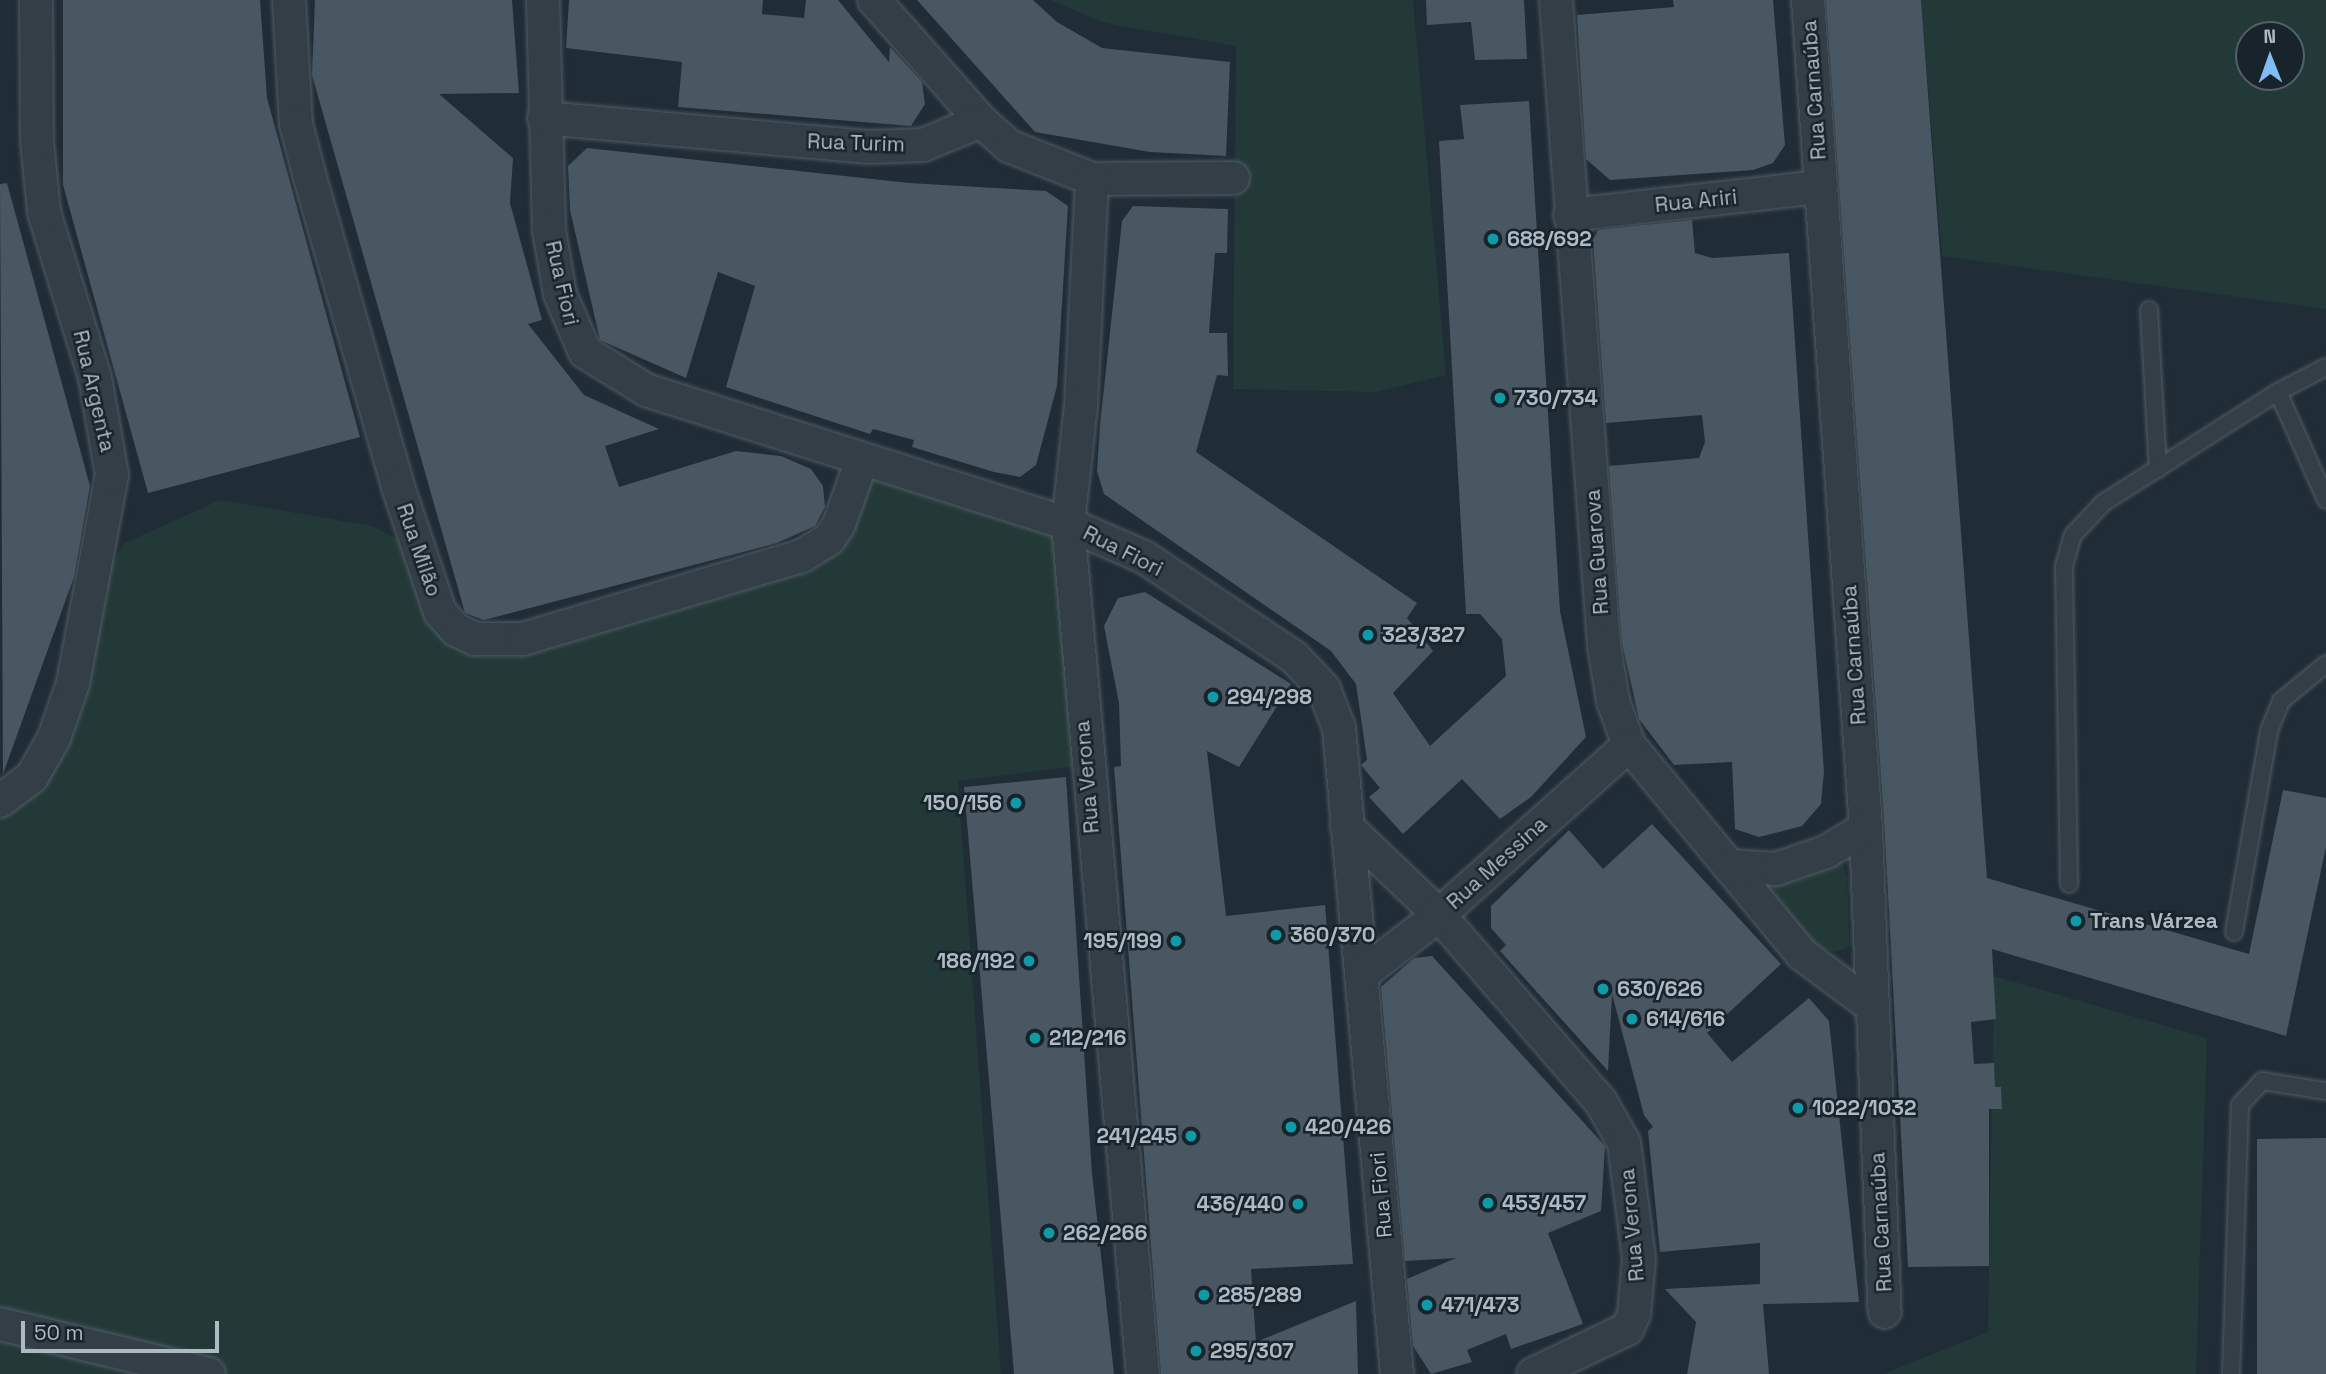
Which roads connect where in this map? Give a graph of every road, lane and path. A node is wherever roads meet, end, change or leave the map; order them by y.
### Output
1 (36, 0) edge
2 (289, 0) edge
3 (543, 0) edge
4 (874, 0) edge
5 (1556, 0) edge
6 (1808, 0) edge
7 (544, 118) junction
8 (981, 121) junction
9 (1233, 178) dead end
10 (1092, 179) junction
11 (1821, 187) junction
12 (1570, 215) junction
13 (2149, 310) dead end
14 (2326, 368) edge
15 (2278, 392) junction
16 (862, 460) junction
17 (2158, 469) junction
18 (2326, 500) edge
19 (1068, 524) junction
20 (2326, 664) edge
21 (1629, 745) junction
22 (0, 801) edge
23 (1347, 827) junction
24 (1866, 828) junction
25 (1729, 866) junction
26 (2070, 884) dead end
27 (1439, 915) junction
28 (2234, 932) dead end
29 (1361, 975) junction
30 (1870, 1005) junction
31 (2326, 1091) edge
32 (1885, 1312) dead end
33 (0, 1324) edge
34 (209, 1374) edge
35 (1143, 1374) edge
36 (1397, 1374) edge
37 (1533, 1374) edge
38 (2231, 1374) edge

1 - 22 street, Rua Argenta
2 - 16 street, Rua Milão
3 - 7 street, Rua Fiori
4 - 8 street
5 - 12 street, Rua Guarova
6 - 11 street, Rua Carnaúba
7 - 8 street, Rua Turim
7 - 16 street, Rua Fiori
8 - 10 street
9 - 10 street
10 - 19 street, Rua Verona
11 - 12 street, Rua Ariri
11 - 24 street, Rua Carnaúba
12 - 21 street, Rua Guarova
13 - 17 lane
14 - 15 lane
15 - 17 lane
15 - 18 lane
16 - 19 street, Rua Fiori
17 - 26 lane
19 - 23 street, Rua Fiori
19 - 35 street, Rua Verona
20 - 28 lane
21 - 25 street, Rua Guarova
21 - 27 street, Rua Messina
23 - 27 street, Rua Verona
23 - 29 street, Rua Fiori
24 - 25 street
24 - 30 street, Rua Carnaúba
25 - 30 street, Rua Guarova
27 - 29 street, Rua Messina
27 - 37 street, Rua Verona
29 - 36 street, Rua Fiori
30 - 32 street, Rua Carnaúba
31 - 38 lane
33 - 34 street

